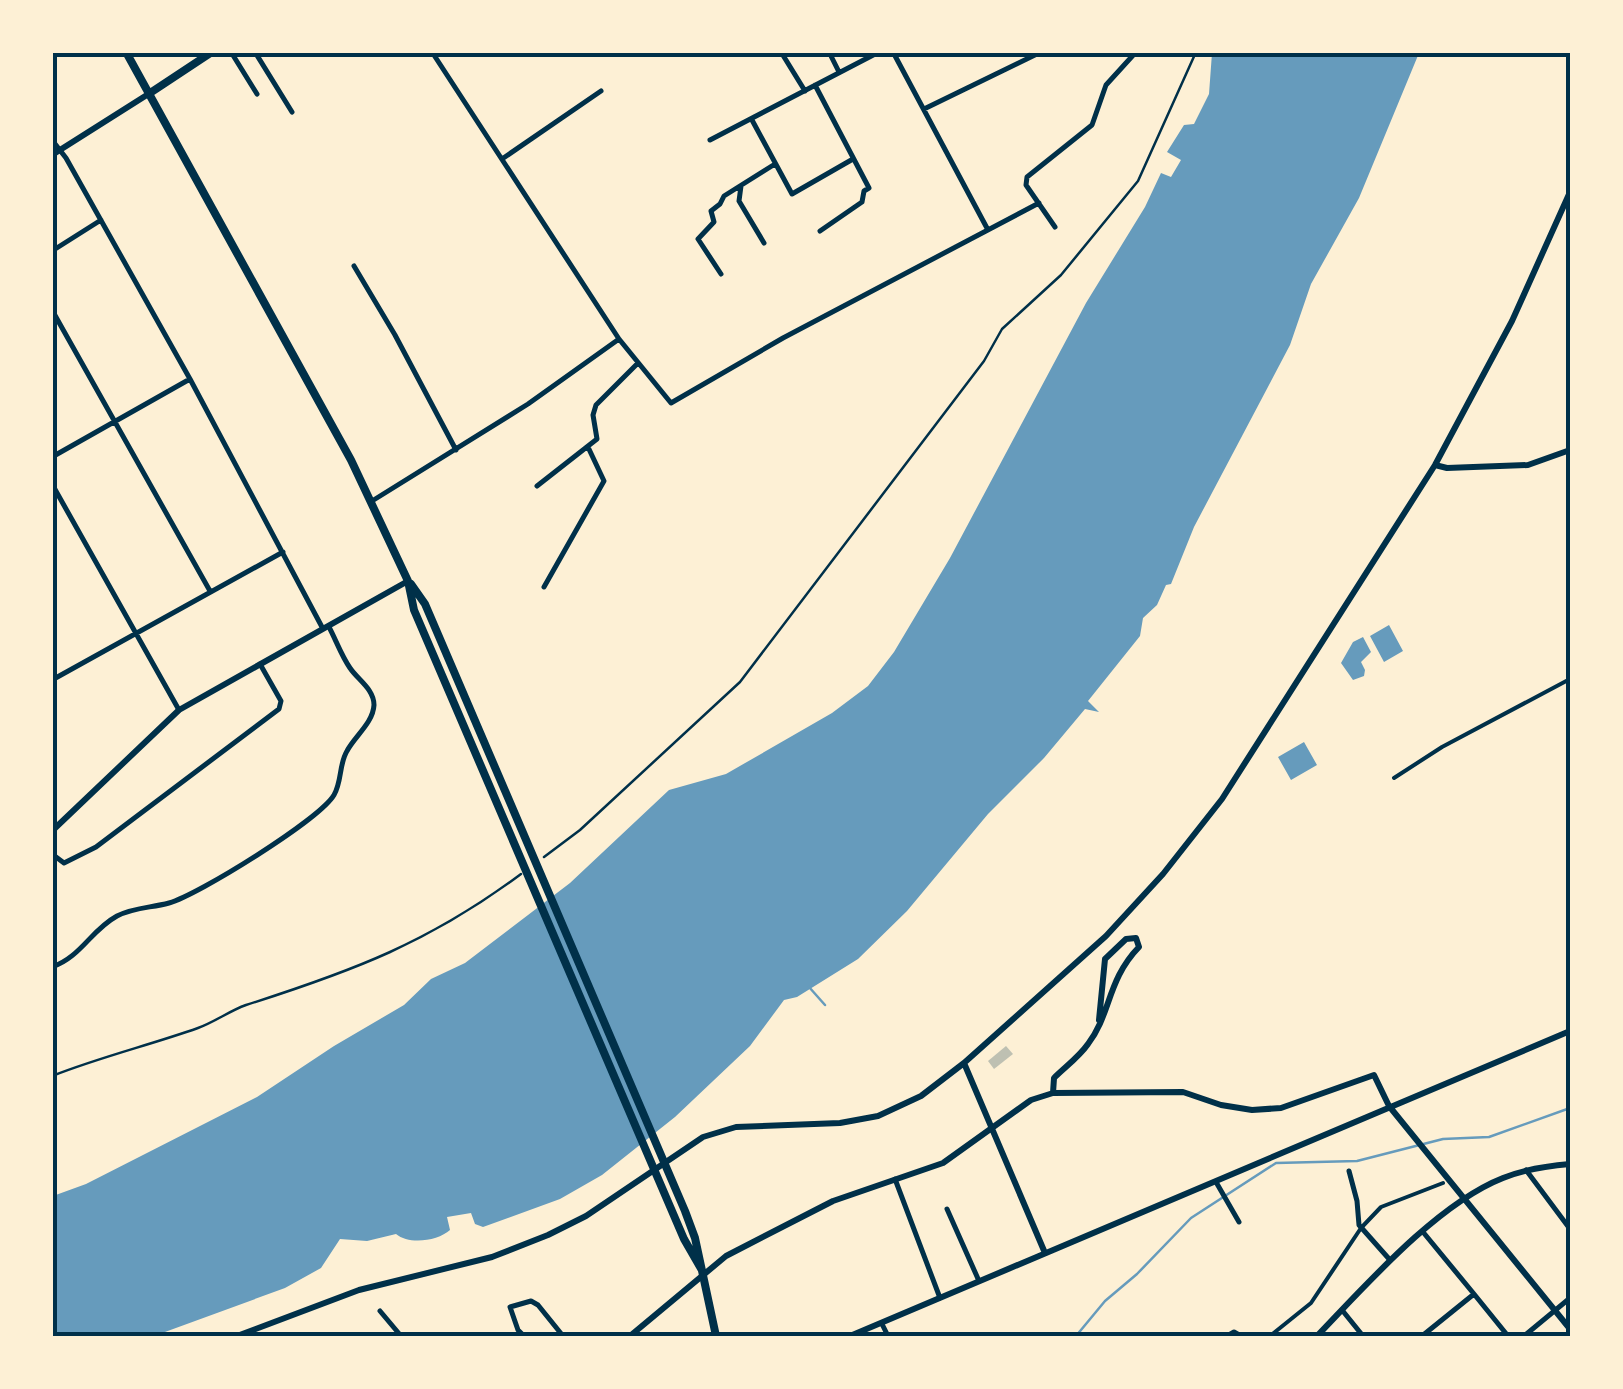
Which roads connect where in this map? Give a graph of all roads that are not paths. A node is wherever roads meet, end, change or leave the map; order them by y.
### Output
1 (126, 52) edge
2 (212, 52) edge
3 (231, 52) edge
4 (255, 52) edge
5 (432, 52) edge
6 (781, 52) edge
7 (829, 52) edge
8 (879, 52) edge
9 (893, 52) edge
10 (1011, 52) edge
11 (1040, 52) edge
12 (1136, 52) edge
13 (1016, 64) junction
14 (839, 72) junction
15 (815, 85) junction
16 (805, 91) junction
17 (601, 92) dead end
18 (150, 94) junction
19 (257, 94) dead end
20 (924, 109) junction
21 (292, 112) dead end
22 (752, 120) junction
23 (52, 140) edge
24 (710, 140) dead end
25 (56, 152) edge
26 (502, 159) junction
27 (852, 159) junction
28 (775, 164) junction
29 (741, 186) junction
30 (1570, 192) edge
31 (1039, 204) junction
32 (101, 220) junction
33 (1055, 227) dead end
34 (988, 230) junction
35 (820, 231) dead end
36 (764, 243) dead end
37 (52, 251) edge
38 (354, 266) dead end
39 (721, 274) dead end
40 (52, 310) edge
41 (619, 339) junction
42 (638, 364) junction
43 (190, 380) junction
44 (114, 421) junction
45 (588, 448) junction
46 (456, 450) junction
47 (1570, 450) edge
48 (52, 456) edge
49 (1435, 464) junction
50 (52, 484) edge
51 (538, 486) dead end
52 (372, 500) junction
53 (283, 552) junction
54 (408, 581) junction
55 (544, 587) dead end
56 (210, 592) junction
57 (325, 626) junction
58 (136, 634) junction
59 (259, 663) junction
60 (1570, 678) edge
61 (52, 680) edge
62 (179, 710) junction
63 (1394, 778) dead end
64 (52, 832) edge
65 (52, 854) edge
66 (52, 967) edge
67 (1099, 1020) junction
68 (1570, 1031) edge
69 (964, 1063) junction
70 (1054, 1093) junction
71 (1389, 1106) junction
72 (992, 1128) junction
73 (1570, 1164) edge
74 (1526, 1170) junction
75 (1349, 1172) dead end
76 (896, 1179) junction
77 (1216, 1182) junction
78 (1443, 1184) dead end
79 (1464, 1199) junction
80 (947, 1209) dead end
81 (680, 1213) junction
82 (1239, 1222) dead end
83 (1361, 1228) junction
84 (1570, 1229) edge
85 (1423, 1232) junction
86 (1045, 1254) junction
87 (1390, 1260) junction
88 (702, 1272) junction
89 (980, 1282) junction
90 (1474, 1294) junction
91 (940, 1298) junction
92 (1570, 1298) edge
93 (1342, 1310) junction
94 (1555, 1310) junction
95 (380, 1311) dead end
96 (882, 1324) junction
97 (1570, 1330) edge
98 (1240, 1335) edge
99 (237, 1336) edge
100 (401, 1336) edge
101 (524, 1336) edge
102 (562, 1336) edge
103 (630, 1336) edge
104 (716, 1336) edge
105 (850, 1336) edge
106 (888, 1336) edge
107 (1227, 1336) edge
108 (1270, 1336) edge
109 (1317, 1336) edge
110 (1363, 1336) edge
111 (1422, 1336) edge
112 (1508, 1336) edge
113 (1524, 1336) edge

1 - 18 main road
2 - 18 main road
3 - 19 street
4 - 21 street
5 - 26 street
6 - 16 street
7 - 14 street
8 - 14 street
9 - 20 street
10 - 13 street
11 - 13 street
12 - 31 street
13 - 20 street
14 - 15 street
15 - 16 street
15 - 27 street
16 - 22 street
17 - 26 street
18 - 25 street
18 - 52 main road
20 - 34 street
22 - 24 street
22 - 28 street
23 - 25 street
25 - 32 street
26 - 41 street
27 - 28 street
27 - 35 street
28 - 29 street
29 - 36 street
29 - 39 street
30 - 49 street
31 - 33 street
31 - 34 street
32 - 37 street
32 - 43 street
34 - 42 street
38 - 46 street
40 - 44 street
41 - 42 street
41 - 46 street
42 - 45 street
43 - 44 street
43 - 53 street
44 - 48 street
44 - 56 street
45 - 51 street
45 - 55 street
46 - 52 street
47 - 49 street
49 - 69 street
50 - 58 street
52 - 54 main road
53 - 56 street
53 - 57 street
54 - 57 street
54 - 81 main road
54 - 81 main road
56 - 58 street
57 - 59 street
57 - 66 street
58 - 61 street
58 - 62 street
59 - 62 street
59 - 65 street
60 - 63 street
62 - 64 street
67 - 67 street
67 - 70 street
68 - 71 street
69 - 72 street
69 - 99 street
70 - 71 street
70 - 72 street
71 - 77 street
71 - 79 street
72 - 76 street
72 - 86 street
73 - 74 street
74 - 79 street
74 - 84 street
75 - 83 street
76 - 88 street
76 - 91 street
77 - 82 street
77 - 86 street
78 - 83 street
79 - 85 street
79 - 94 street
80 - 89 street
81 - 88 main road
83 - 87 street
83 - 108 street
85 - 87 street
85 - 90 street
86 - 89 street
87 - 93 street
88 - 103 street
88 - 104 main road
89 - 91 street
90 - 111 street
90 - 112 street
91 - 96 street
92 - 94 street
93 - 109 street
93 - 110 street
94 - 97 street
94 - 113 street
95 - 100 street
96 - 105 street
96 - 106 street
98 - 107 street
101 - 102 street

